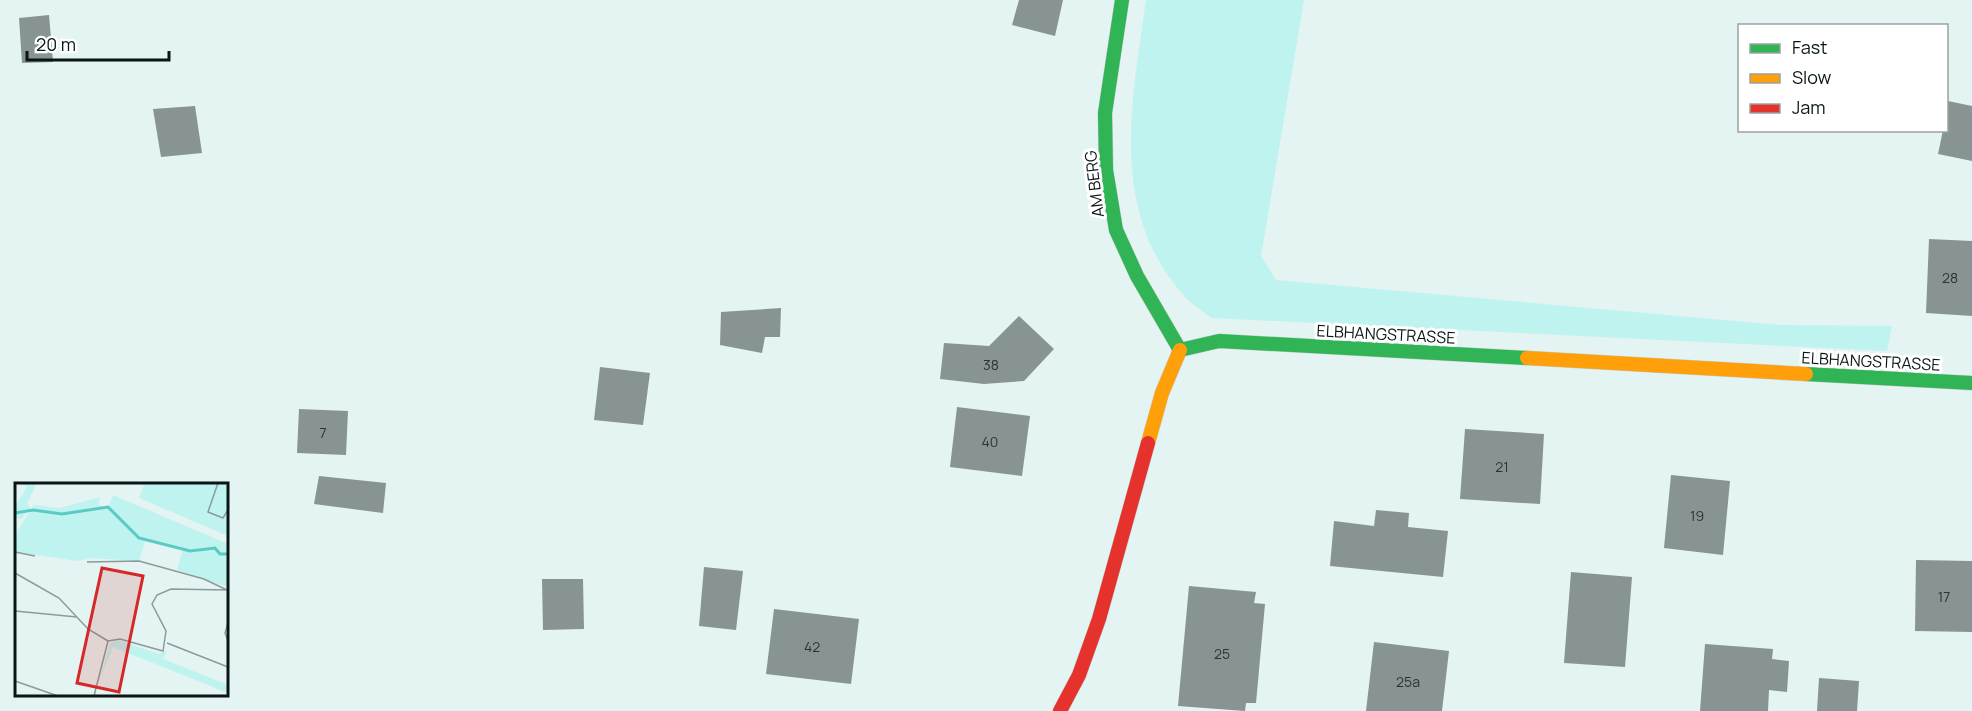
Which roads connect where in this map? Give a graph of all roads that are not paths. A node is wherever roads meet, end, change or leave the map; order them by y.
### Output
1 (1122, 0) edge
2 (1180, 350) junction
3 (1972, 383) edge
4 (1060, 711) edge

1 - 2 street, AM BERG
2 - 3 street, ELBHANGSTRASSE
2 - 4 street

